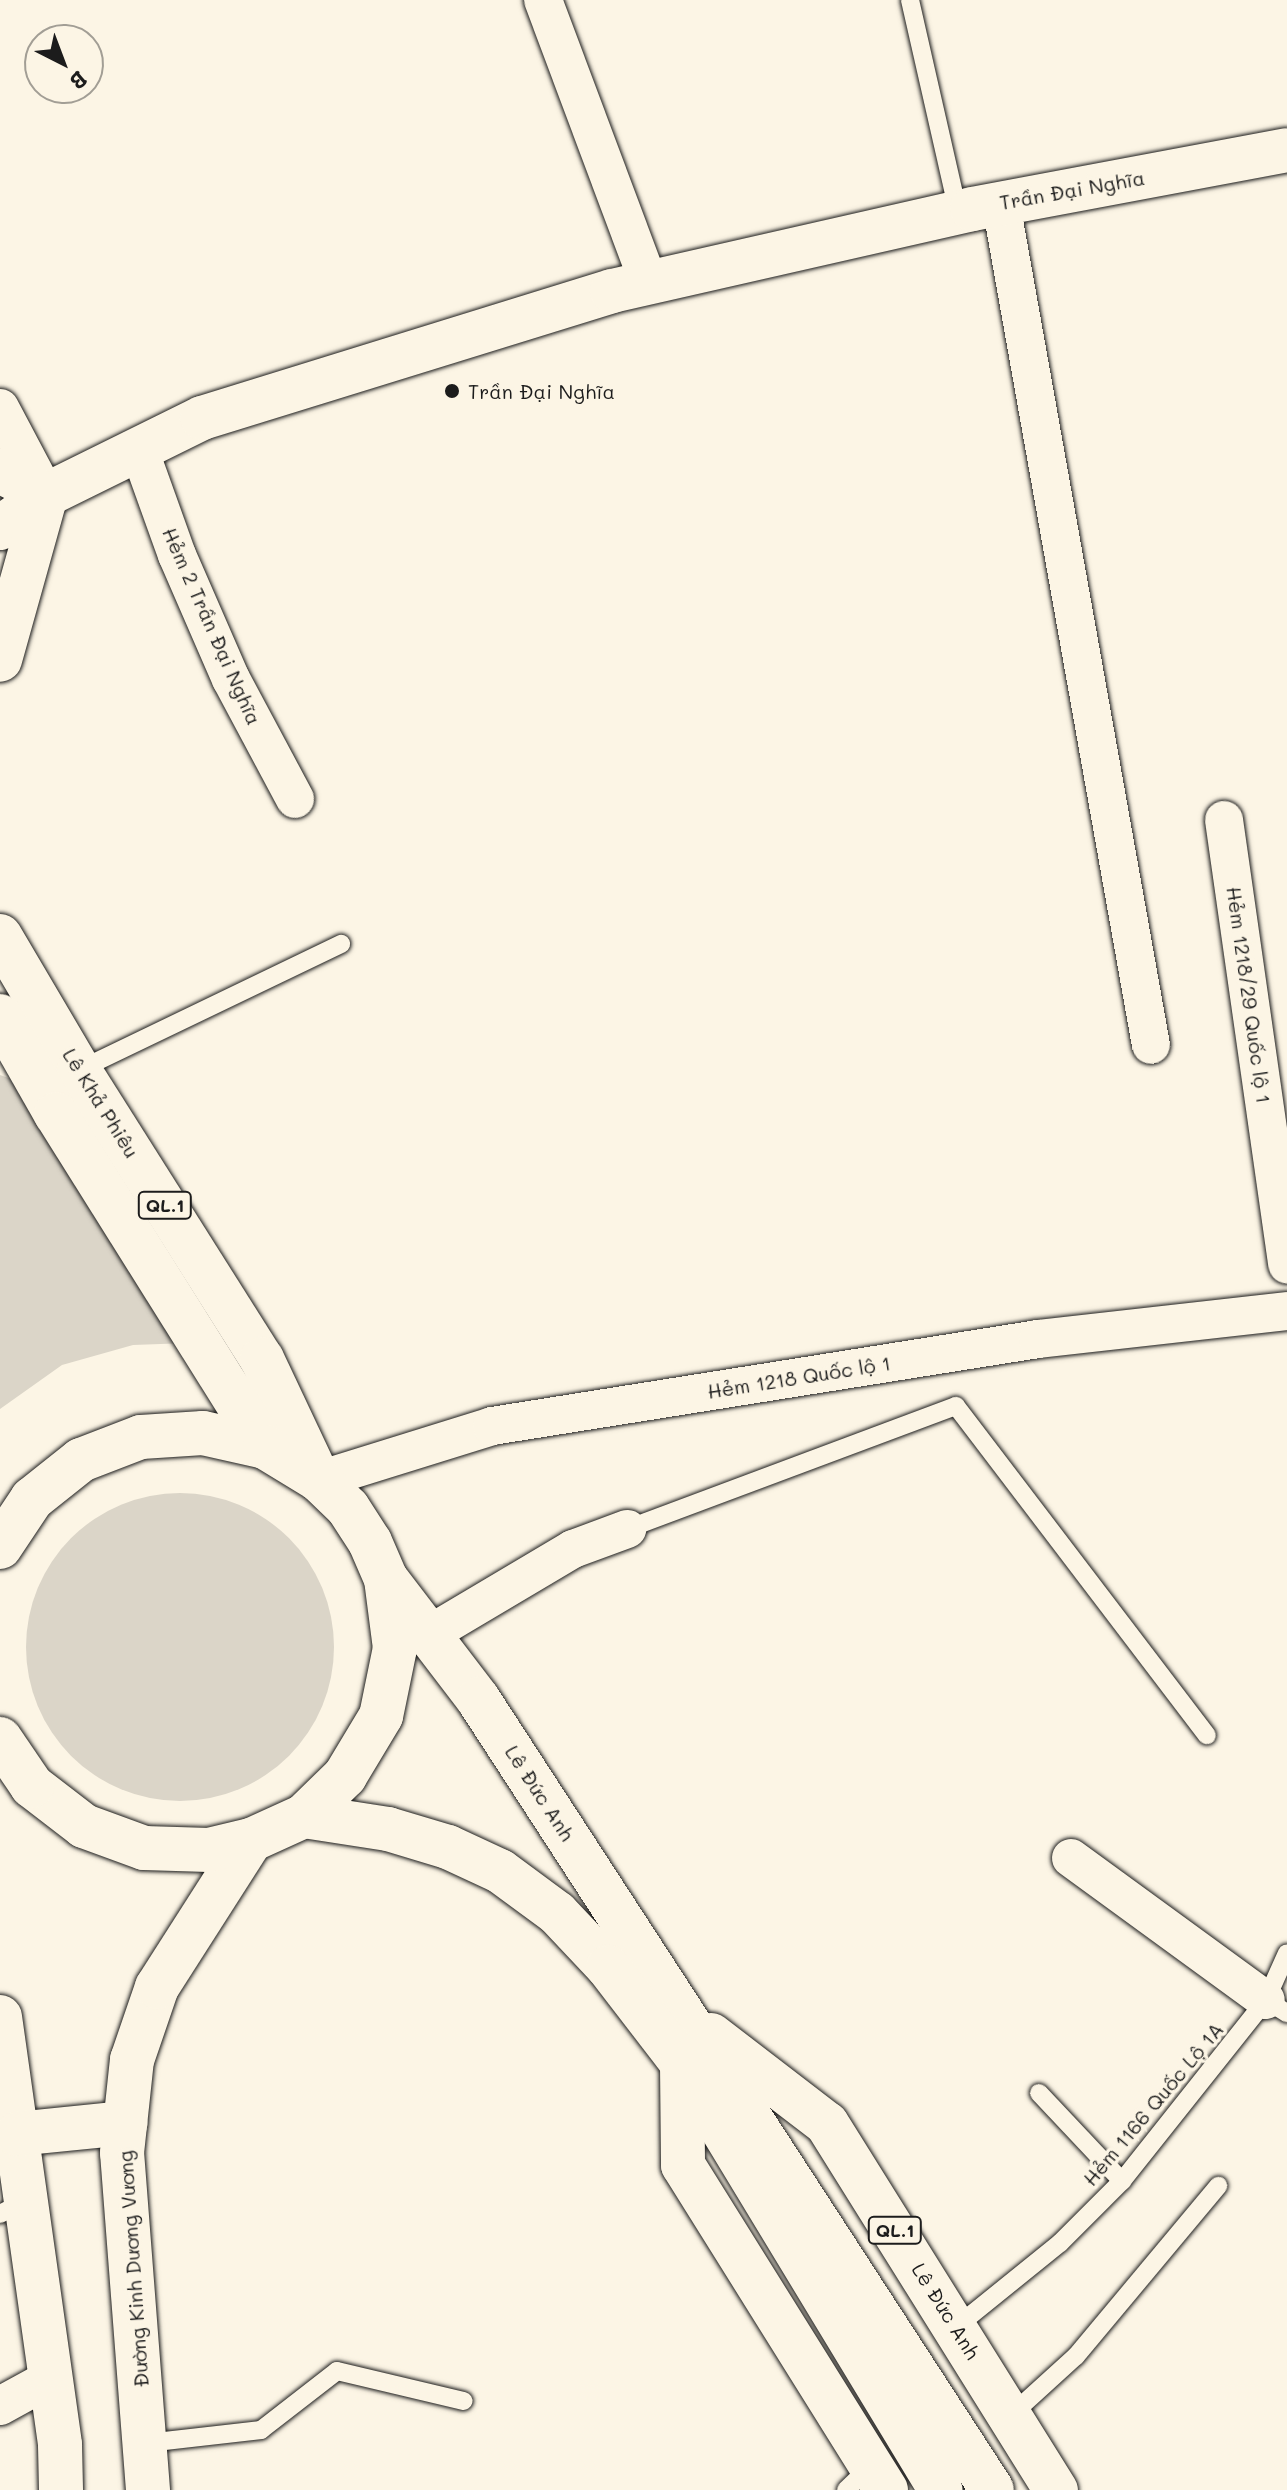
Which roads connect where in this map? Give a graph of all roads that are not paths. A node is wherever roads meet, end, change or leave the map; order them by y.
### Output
1 (543, 0) edge
2 (910, 0) edge
3 (1287, 150) edge
4 (1001, 204) junction
5 (959, 212) junction
6 (649, 283) junction
7 (0, 408) edge
8 (139, 449) junction
9 (0, 471) edge
10 (46, 495) junction
11 (0, 528) edge
12 (0, 660) edge
13 (295, 799) dead end
14 (1224, 820) dead end
15 (0, 936) edge
16 (341, 944) dead end
17 (0, 1016) edge
18 (1151, 1045) dead end
19 (79, 1070) junction
20 (1287, 1265) edge
21 (1287, 1311) edge
22 (265, 1447) junction
23 (319, 1480) junction
24 (627, 1529) joint
25 (0, 1547) edge
26 (386, 1579) junction
27 (428, 1635) junction
28 (1207, 1735) dead end
29 (0, 1739) edge
30 (304, 1816) junction
31 (251, 1840) junction
32 (1071, 1858) dead end
33 (1287, 1953) edge
34 (1277, 2007) edge
35 (684, 2014) junction
36 (0, 2017) edge
37 (682, 2063) junction
38 (1039, 2093) dead end
39 (125, 2123) junction
40 (17, 2134) junction
41 (1122, 2181) junction
42 (1218, 2186) dead end
43 (13, 2208) edge
44 (956, 2327) junction
45 (51, 2378) junction
46 (464, 2401) dead end
47 (0, 2406) edge
48 (1010, 2416) junction
49 (147, 2443) junction
50 (868, 2482) edge
51 (61, 2490) edge
52 (148, 2490) edge
53 (941, 2490) edge
54 (992, 2490) edge
55 (1056, 2490) edge

1 - 6 street
2 - 5 lane
3 - 4 main road, Trần Đại Nghĩa
4 - 5 main road, Trần Đại Nghĩa
4 - 18 street
5 - 6 main road, Trần Đại Nghĩa
6 - 8 main road, Trần Đại Nghĩa
7 - 10 street
8 - 10 main road, Trần Đại Nghĩa
8 - 13 street, Hẻm 2 Trần Đại Nghĩa
9 - 10 main road
10 - 11 main road, Trần Đại Nghĩa
10 - 12 main road
14 - 20 street, Hẻm 1218/29 Quốc lộ 1
15 - 19 main road, Lê Khả Phiêu / QL.1
16 - 19 lane
17 - 22 main road, QL.1
19 - 23 main road, Lê Khả Phiêu / QL.1
21 - 23 street, Hẻm 1218 Quốc lộ 1
22 - 23 main road, QL.1
22 - 25 main road, QL.1
23 - 26 main road, QL.1
24 - 27 street
24 - 28 lane
26 - 27 main road, Lê Đức Anh / QL.1
26 - 30 main road, QL.1
27 - 35 main road, Lê Đức Anh / QL.1
29 - 31 main road, QL.1
30 - 31 main road, QL.1
30 - 37 main road
31 - 39 main road, Đường Kinh Dương Vương
32 - 34 street
33 - 34 lane, Hẻm 1166 Quốc Lộ 1A
34 - 41 lane, Hẻm 1166 Quốc Lộ 1A
35 - 44 main road, Lê Đức Anh / QL.1
35 - 54 main road, Lê Đức Anh / QL.1
36 - 40 main road
37 - 50 main road
37 - 53 main road
38 - 41 lane
39 - 40 main road
39 - 49 main road, Đường Kinh Dương Vương
40 - 43 main road
41 - 44 lane, Hẻm 1166 Quốc Lộ 1A
42 - 48 lane
43 - 45 main road
44 - 48 main road, Lê Đức Anh / QL.1
45 - 47 street
45 - 51 main road
46 - 49 lane
48 - 55 main road, Lê Đức Anh / QL.1
49 - 52 main road, Đường Kinh Dương Vương

